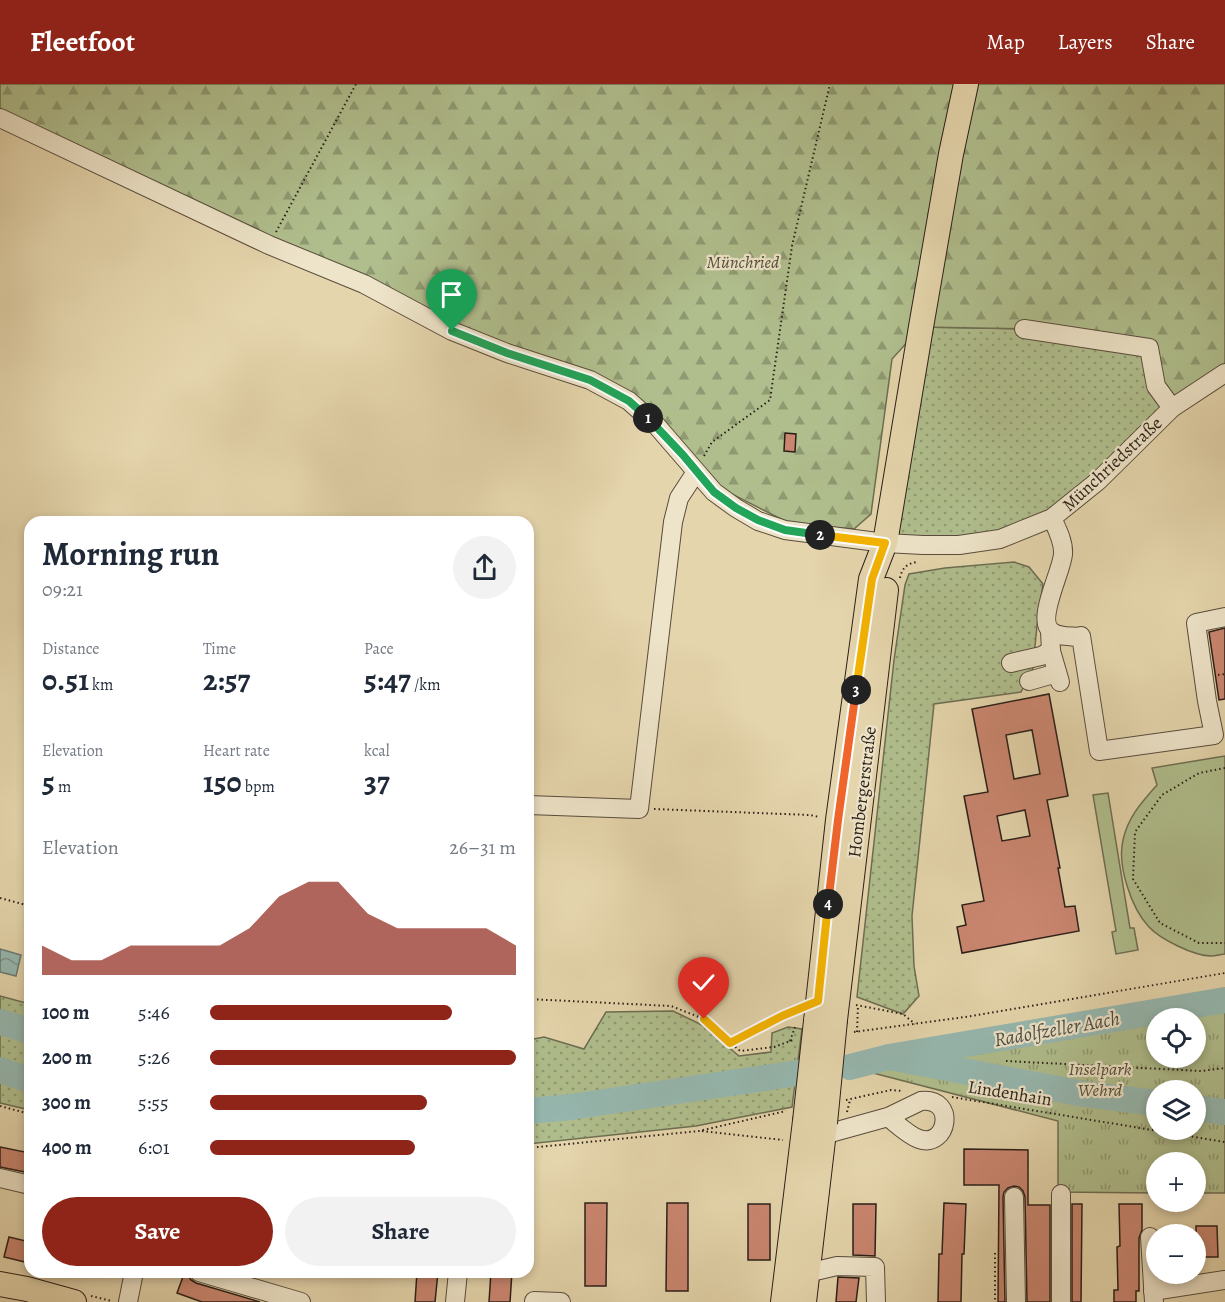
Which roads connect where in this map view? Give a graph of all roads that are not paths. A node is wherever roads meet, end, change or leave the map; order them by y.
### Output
1 (966, 84) edge
2 (0, 118) edge
3 (1024, 329) dead end
4 (1225, 373) edge
5 (1172, 408) junction
6 (696, 472) junction
7 (1052, 518) junction
8 (885, 543) junction
9 (1225, 617) edge
10 (1050, 631) junction
11 (1051, 651) junction
12 (1011, 663) dead end
13 (1029, 681) dead end
14 (534, 805) edge
15 (888, 1117) dead end
16 (807, 1126) junction
17 (0, 1178) edge
18 (24, 1184) edge
19 (1061, 1194) dead end
20 (1014, 1197) dead end
21 (807, 1273) junction
22 (134, 1278) edge
23 (219, 1278) edge
24 (457, 1278) edge
25 (1225, 1280) edge
26 (0, 1284) edge
27 (1153, 1297) edge
28 (534, 1300) dead end
29 (74, 1302) edge
30 (128, 1302) edge
31 (298, 1302) edge
32 (455, 1302) edge
33 (561, 1302) edge
34 (783, 1302) edge
35 (804, 1302) edge
36 (876, 1302) edge
37 (1016, 1302) edge
38 (1061, 1302) edge

1 - 8 main road, Hombergerstraße
2 - 6 street, Münchriedstraße
3 - 5 street, Münchriedstraße
4 - 5 street, Münchriedstraße
5 - 7 street, Münchriedstraße
6 - 8 street, Münchriedstraße
6 - 14 street
7 - 8 street, Münchriedstraße
7 - 10 street, Münchriedstraße
8 - 16 main road, Hombergerstraße, bridge
9 - 10 street
10 - 11 street, Münchriedstraße
11 - 12 street
11 - 13 street, Münchriedstraße
15 - 16 street
16 - 21 main road, Hombergerstraße
16 - 34 main road, Hombergerstraße
17 - 18 street
19 - 38 street
20 - 37 street
21 - 35 main road, Hombergerstraße
21 - 36 street
22 - 30 street
23 - 31 street
24 - 32 street
25 - 27 street
26 - 29 main road
28 - 33 street

